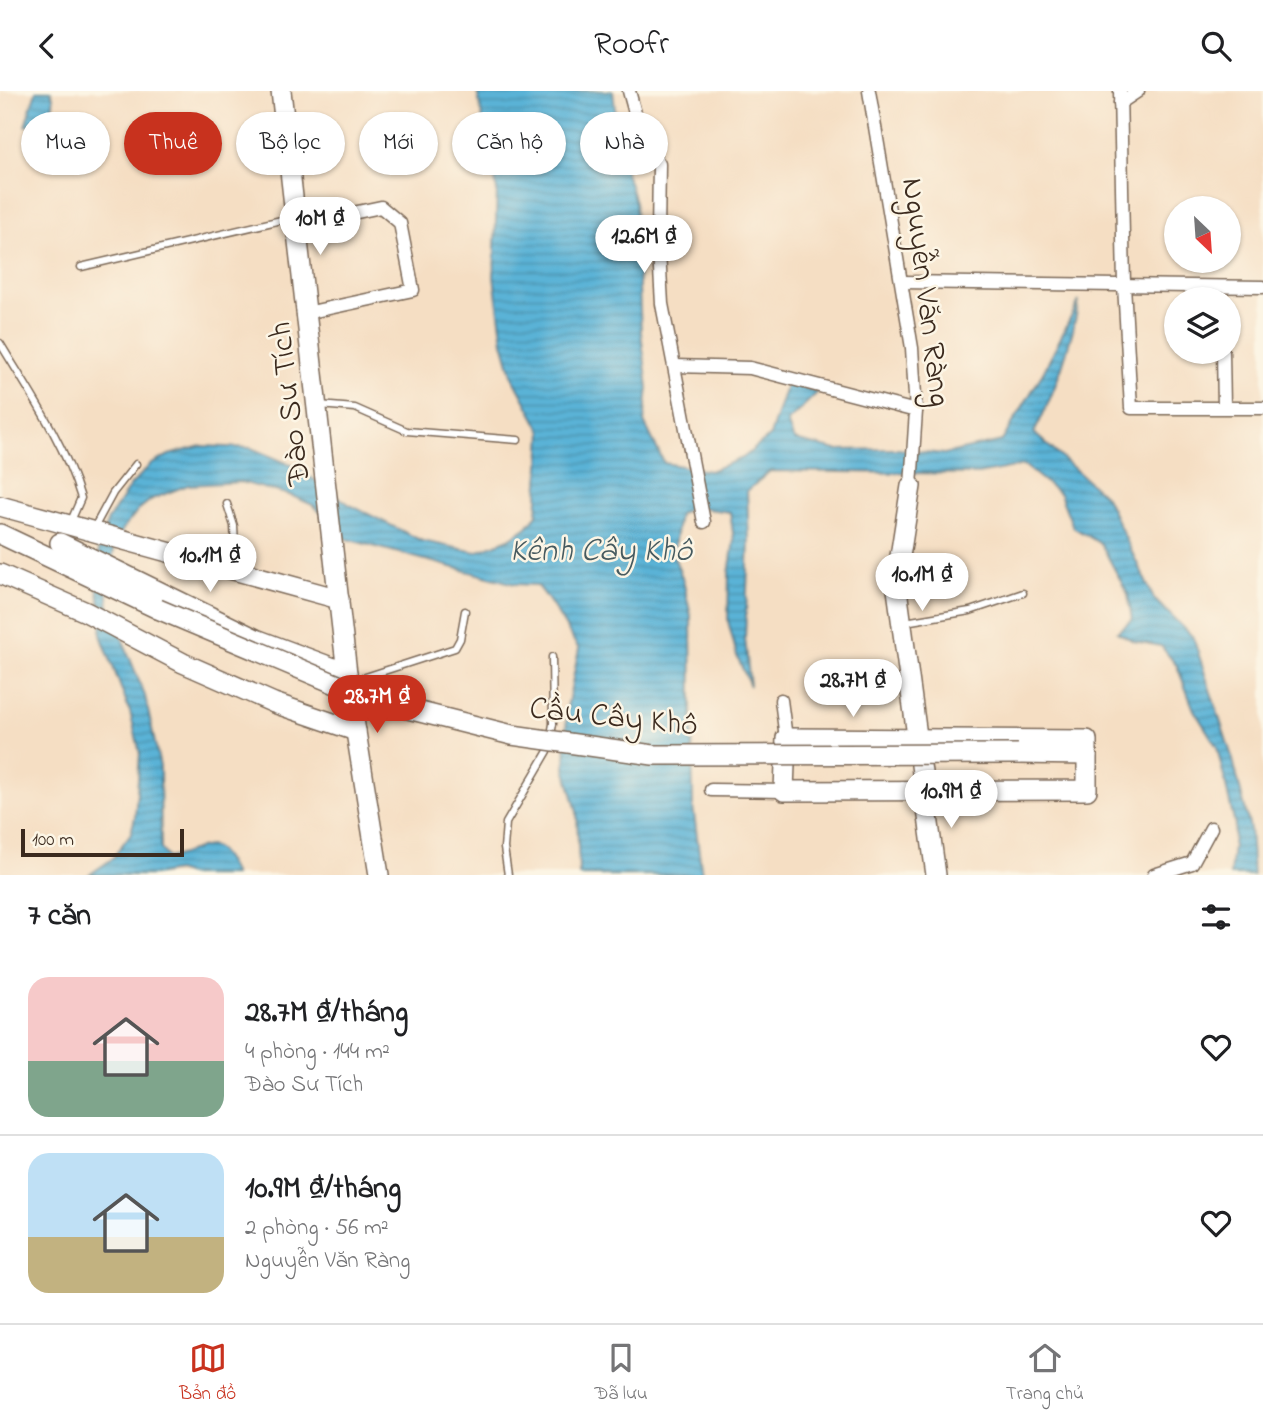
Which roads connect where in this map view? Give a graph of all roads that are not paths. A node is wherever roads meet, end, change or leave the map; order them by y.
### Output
1 (281, 91) edge
2 (629, 91) edge
3 (869, 91) edge
4 (1138, 91) edge
5 (1120, 97) edge
6 (296, 221) junction
7 (81, 267) dead end
8 (902, 282) junction
9 (1124, 285) junction
10 (1164, 288) edge
11 (1263, 288) edge
12 (1241, 291) edge
13 (306, 313) junction
14 (0, 343) edge
15 (1223, 364) edge
16 (675, 366) junction
17 (317, 405) junction
18 (1224, 408) junction
19 (1263, 408) edge
20 (916, 411) junction
21 (518, 440) dead end
22 (136, 464) dead end
23 (911, 486) joint
24 (227, 504) dead end
25 (0, 506) edge
26 (704, 522) dead end
27 (69, 524) junction
28 (96, 531) junction
29 (0, 534) edge
30 (56, 551) junction
31 (236, 569) junction
32 (0, 574) edge
33 (1023, 593) dead end
34 (339, 599) junction
35 (465, 611) dead end
36 (903, 623) junction
37 (552, 657) dead end
38 (348, 678) junction
39 (781, 700) dead end
40 (356, 731) junction
41 (786, 738) junction
42 (920, 740) junction
43 (1087, 755) junction
44 (711, 790) dead end
45 (784, 791) junction
46 (926, 791) junction
47 (1210, 828) dead end
48 (379, 875) edge
49 (508, 875) edge
50 (936, 875) edge
51 (1154, 875) edge

1 - 6 main road, Đào Sư Tích
2 - 16 street
3 - 8 street, Nguyễn Văn Ràng
4 - 5 street
5 - 9 street
6 - 7 lane
6 - 13 main road, Đào Sư Tích
6 - 13 street
8 - 9 street
8 - 20 street, Nguyễn Văn Ràng
9 - 10 street
9 - 18 street
11 - 12 street
13 - 17 main road, Đào Sư Tích
14 - 27 lane
15 - 18 street
16 - 20 street
16 - 26 street
17 - 21 lane
17 - 34 main road, Đào Sư Tích
18 - 19 street
20 - 23 street, Nguyễn Văn Ràng
22 - 28 lane
23 - 36 main road, Nguyễn Văn Ràng
24 - 31 lane
25 - 27 main road
27 - 28 main road
27 - 30 main road
28 - 31 main road
29 - 30 main road
30 - 38 main road
30 - 43 main road, Cầu Cây Khô, bridge
31 - 34 main road
32 - 40 main road
33 - 36 lane
34 - 38 main road, Đào Sư Tích
35 - 38 lane
36 - 42 main road, Nguyễn Văn Ràng
37 - 49 lane
38 - 40 main road, Đào Sư Tích
39 - 41 street
40 - 48 main road, Đào Sư Tích
41 - 42 main road
41 - 45 main road
42 - 43 main road
42 - 46 main road, Nguyễn Văn Ràng
43 - 46 main road
44 - 45 street
45 - 46 main road
46 - 50 main road, Nguyễn Văn Ràng
47 - 51 street

